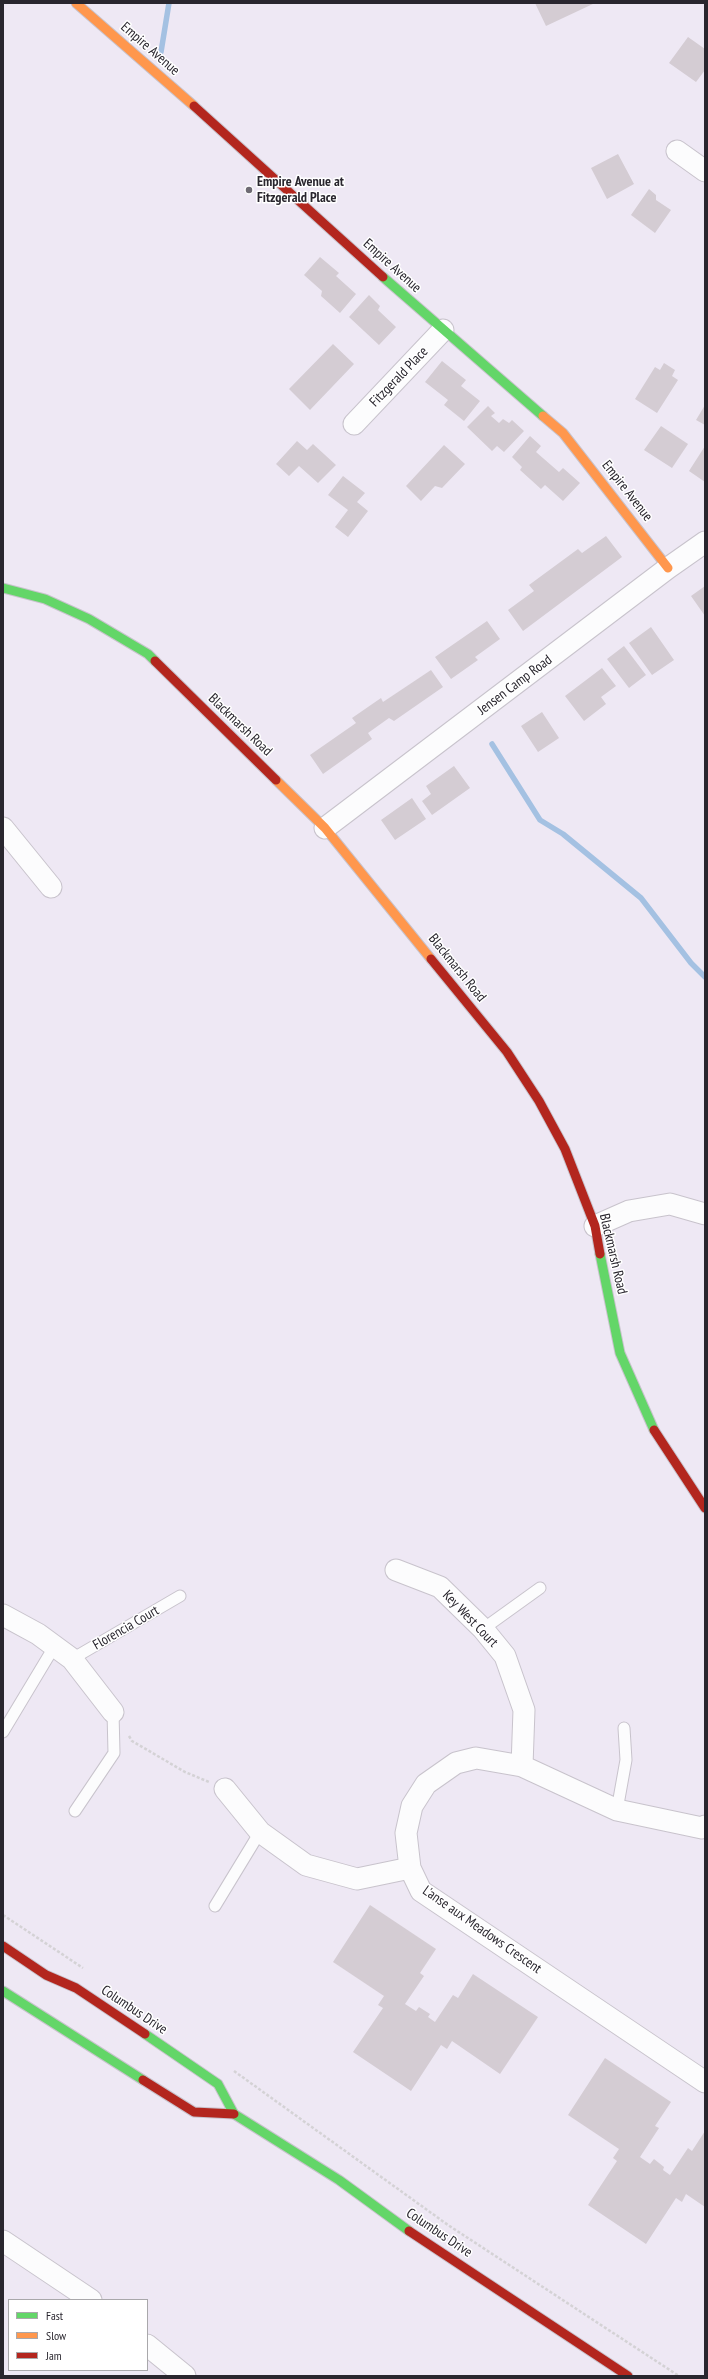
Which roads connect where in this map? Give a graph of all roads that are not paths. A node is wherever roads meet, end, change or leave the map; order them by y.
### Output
1 (76, 3) edge
2 (677, 151) dead end
3 (705, 171) edge
4 (443, 330) junction
5 (354, 424) dead end
6 (705, 542) edge
7 (668, 568) junction
8 (3, 588) edge
9 (3, 828) edge
10 (325, 828) junction
11 (51, 887) dead end
12 (705, 1214) edge
13 (595, 1226) junction
14 (705, 1508) edge
15 (396, 1570) dead end
16 (540, 1588) dead end
17 (180, 1596) dead end
18 (3, 1615) edge
19 (483, 1628) junction
20 (54, 1647) junction
21 (72, 1659) junction
22 (114, 1712) joint
23 (624, 1728) dead end
24 (3, 1732) edge
25 (522, 1766) junction
26 (225, 1789) road end
27 (617, 1810) junction
28 (75, 1811) dead end
29 (704, 1829) edge
30 (260, 1832) junction
31 (410, 1868) junction
32 (215, 1906) dead end
33 (3, 1946) edge
34 (3, 1991) edge
35 (705, 2082) edge
36 (234, 2114) junction
37 (3, 2241) edge
38 (90, 2299) edge
39 (148, 2345) edge
40 (185, 2376) edge
41 (628, 2376) edge

1 - 4 street, Empire Avenue
2 - 3 street
4 - 5 street, Fitzgerald Place
4 - 7 street, Empire Avenue
6 - 7 street, Jensen Camp Road
7 - 10 street, Jensen Camp Road
8 - 10 street, Blackmarsh Road
9 - 11 street
10 - 13 street, Blackmarsh Road
12 - 13 street
13 - 14 street, Blackmarsh Road
15 - 19 street, Key West Court
16 - 19 lane
17 - 21 lane, Florencia Court
18 - 20 street
19 - 25 street, Key West Court
20 - 21 street
20 - 24 lane
21 - 22 street
22 - 28 lane
23 - 27 lane
25 - 27 street, L'anse aux Meadows Crescent
25 - 31 street, L'anse aux Meadows Crescent
26 - 30 street
27 - 29 street, L'anse aux Meadows Crescent
30 - 31 street
30 - 32 lane
31 - 35 street, L'anse aux Meadows Crescent
33 - 36 street, Columbus Drive
34 - 36 street, Columbus Drive
36 - 41 street, Columbus Drive
37 - 38 street
39 - 40 street

